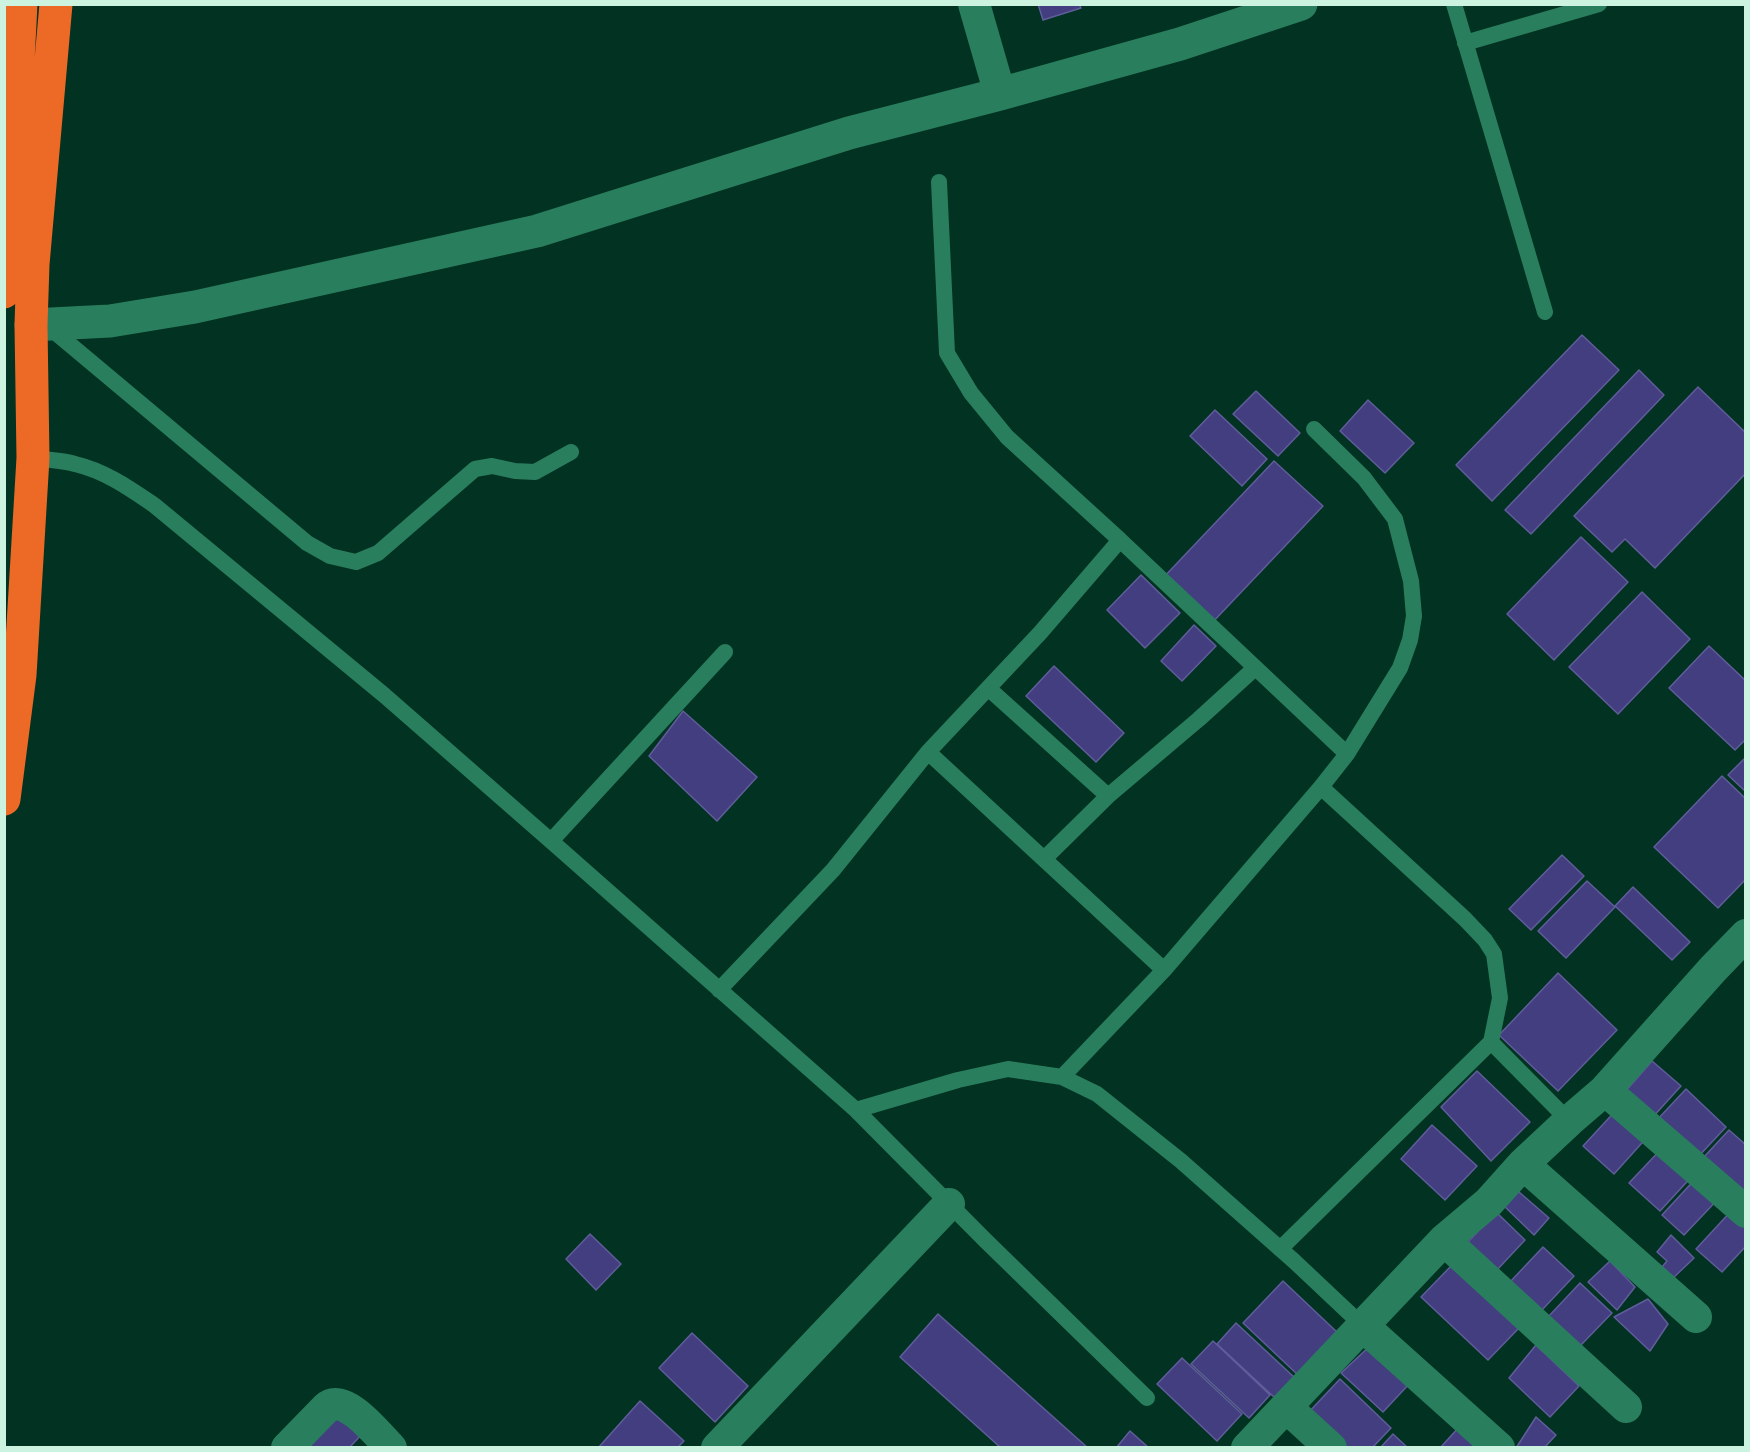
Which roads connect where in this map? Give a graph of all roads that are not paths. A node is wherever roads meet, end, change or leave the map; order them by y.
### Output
1 (21, 4) edge
2 (56, 4) edge
3 (974, 4) edge
4 (1301, 4) edge
5 (1454, 4) edge
6 (1599, 4) edge
7 (1261, 11) edge
8 (1466, 42) junction
9 (1000, 94) junction
10 (939, 182) dead end
11 (4, 292) edge
12 (1545, 312) dead end
13 (38, 325) junction
14 (1314, 429) dead end
15 (571, 452) dead end
16 (33, 458) junction
17 (1120, 540) junction
18 (724, 652) dead end
19 (1255, 668) junction
20 (988, 688) junction
21 (928, 752) junction
22 (1347, 754) junction
23 (1322, 787) junction
24 (5, 791) edge
25 (1108, 796) junction
26 (551, 840) junction
27 (1044, 859) junction
28 (1746, 935) edge
29 (1164, 970) junction
30 (719, 990) junction
31 (1491, 1042) junction
32 (1062, 1077) junction
33 (1605, 1090) junction
34 (856, 1110) junction
35 (1569, 1121) junction
36 (1523, 1164) junction
37 (949, 1204) junction
38 (1746, 1212) edge
39 (1444, 1240) junction
40 (1280, 1249) junction
41 (1696, 1317) dead end
42 (1363, 1326) junction
43 (1148, 1398) dead end
44 (1286, 1407) junction
45 (1626, 1407) dead end
46 (287, 1448) edge
47 (391, 1448) edge
48 (717, 1448) edge
49 (1247, 1448) edge
50 (1331, 1448) edge
51 (1499, 1448) edge

1 - 11 highway
2 - 13 highway
3 - 9 street
4 - 7 street
5 - 8 lane
6 - 8 lane
7 - 9 street
8 - 12 lane
9 - 13 street
10 - 17 lane
13 - 15 lane
13 - 16 highway
14 - 22 lane
16 - 24 highway
16 - 26 lane
17 - 19 lane
17 - 20 lane
18 - 26 lane
19 - 22 lane
19 - 25 lane
20 - 21 lane
20 - 25 lane
21 - 27 lane
21 - 30 lane
22 - 23 lane
23 - 29 lane
23 - 31 lane
25 - 27 lane
26 - 30 lane
27 - 29 lane
28 - 33 street
29 - 32 lane
30 - 34 lane
31 - 35 lane
31 - 40 lane
32 - 34 lane
32 - 40 lane
33 - 35 street
33 - 38 street
34 - 37 lane
35 - 36 street
36 - 39 street
36 - 41 street
37 - 43 lane
37 - 48 street
39 - 42 street
39 - 45 street
40 - 42 lane
42 - 44 street
42 - 51 street
44 - 49 street
44 - 50 street
46 - 47 street

